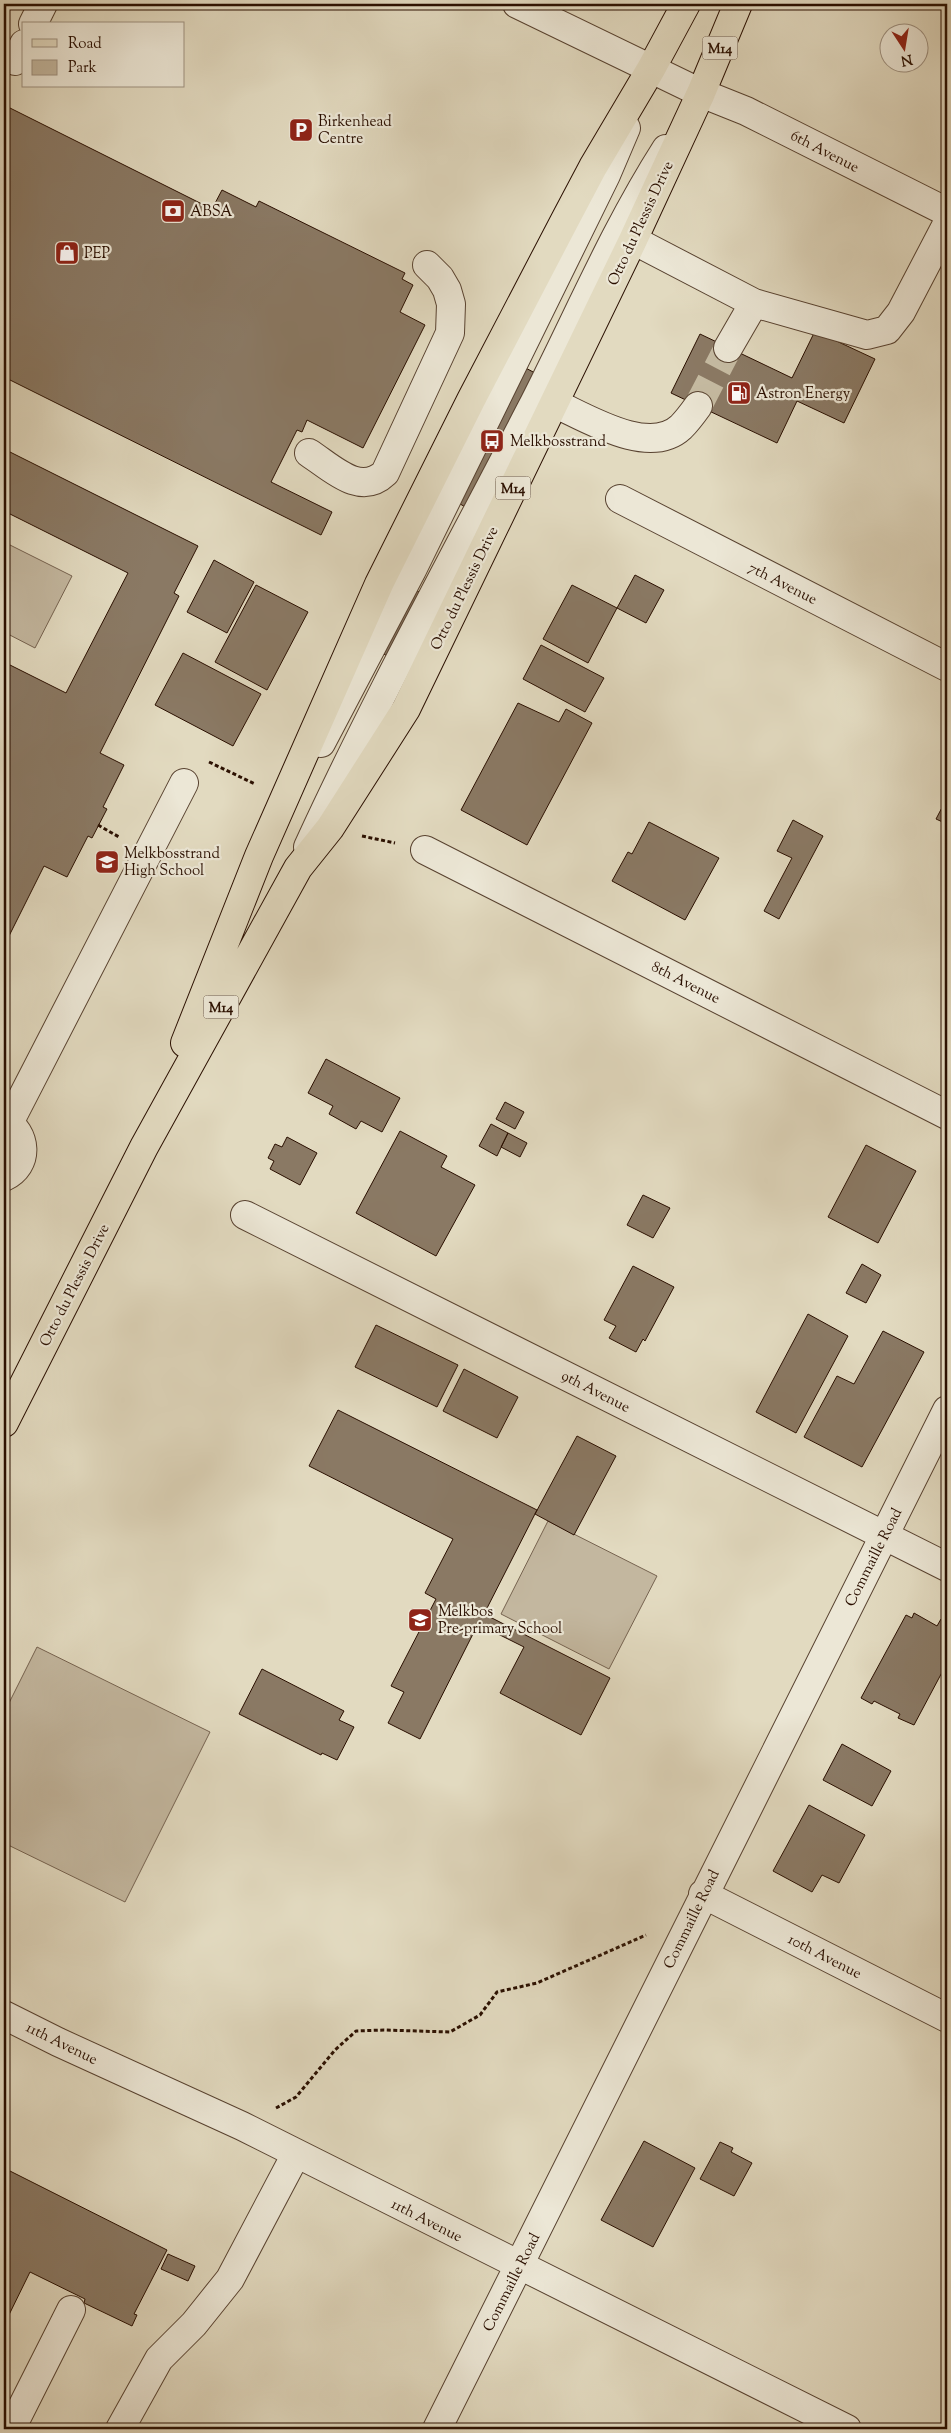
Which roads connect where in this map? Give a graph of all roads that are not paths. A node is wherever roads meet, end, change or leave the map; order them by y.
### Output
1 (43, 4) edge
2 (517, 4) edge
3 (686, 4) edge
4 (738, 4) edge
5 (34, 22) edge
6 (651, 69) junction
7 (701, 93) junction
8 (947, 212) edge
9 (947, 224) edge
10 (633, 240) junction
11 (428, 265) dead end
12 (754, 302) junction
13 (728, 348) tunnel mouth
14 (554, 404) junction
15 (698, 406) tunnel mouth
16 (309, 453) dead end
17 (620, 499) dead end
18 (947, 667) edge
19 (184, 783) road end
20 (425, 850) road end
21 (259, 856) junction
22 (298, 868) junction
23 (947, 1115) edge
24 (6, 1121) edge
25 (144, 1147) junction
26 (4, 1177) edge
27 (245, 1214) dead end
28 (947, 1410) edge
29 (4, 1422) edge
30 (884, 1536) junction
31 (947, 1567) edge
32 (703, 1894) junction
33 (4, 2015) edge
34 (947, 2018) edge
35 (296, 2154) junction
36 (519, 2266) junction
37 (71, 2310) dead end
38 (11, 2429) edge
39 (120, 2429) edge
40 (437, 2429) edge
41 (847, 2429) edge

1 - 5 street
2 - 6 street, 6th Avenue
3 - 6 main road, Otto du Plessis Drive / M14
4 - 7 main road, Otto du Plessis Drive / M14
6 - 7 street, 6th Avenue
6 - 21 street
6 - 21 main road, Otto du Plessis Drive / M14
7 - 8 street, 6th Avenue
7 - 10 main road, Otto du Plessis Drive / M14
7 - 22 street
9 - 12 street
10 - 12 street
10 - 14 main road, Otto du Plessis Drive / M14
11 - 16 street
12 - 13 street
14 - 15 street
14 - 22 main road, Otto du Plessis Drive / M14
17 - 18 street, 7th Avenue
19 - 24 street
20 - 23 street, 8th Avenue
21 - 25 main road, Otto du Plessis Drive / M14
22 - 25 main road, Otto du Plessis Drive / M14
24 - 26 street
25 - 29 main road, Otto du Plessis Drive / M14
27 - 30 street, 9th Avenue
28 - 30 street, Commaille Road
30 - 31 street, 9th Avenue
30 - 32 street, Commaille Road
32 - 34 street, 10th Avenue
32 - 36 street, Commaille Road
33 - 35 street, 11th Avenue
35 - 36 street, 11th Avenue
35 - 39 street
36 - 40 street, Commaille Road
36 - 41 street, 11th Avenue
37 - 38 street

